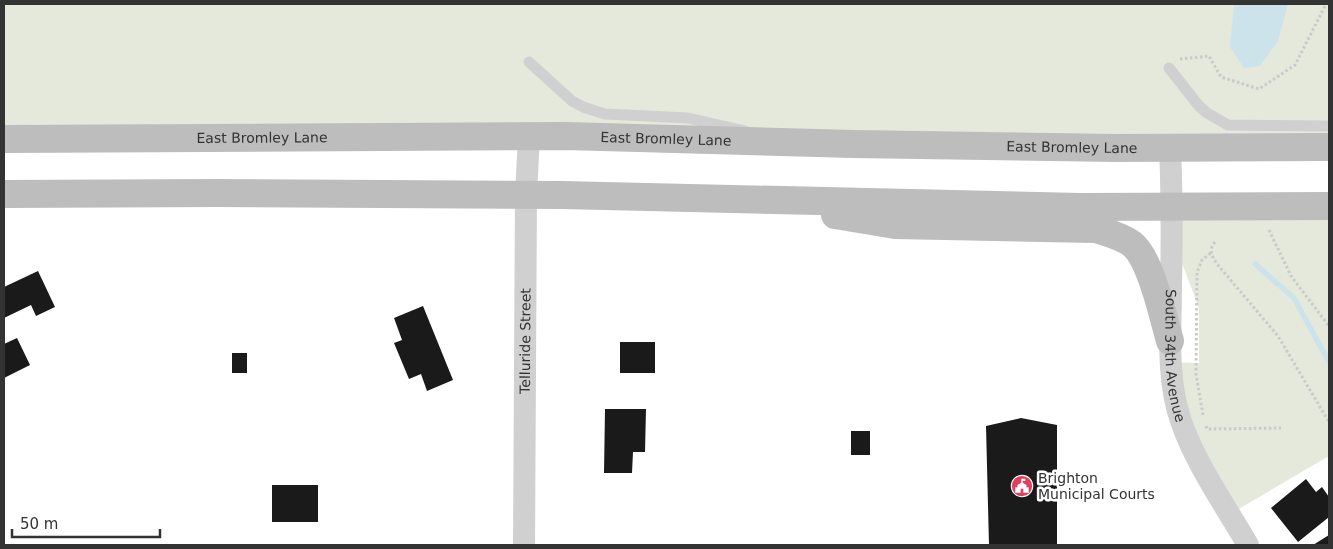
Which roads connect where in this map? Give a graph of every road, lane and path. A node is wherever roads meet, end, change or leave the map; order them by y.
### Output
1 (1326, 4) edge
2 (529, 62) dead end
3 (1173, 63) joint
4 (1329, 126) edge
5 (529, 136) junction
6 (4, 139) edge
7 (783, 141) junction
8 (1329, 147) edge
9 (1170, 148) junction
10 (4, 194) edge
11 (526, 195) junction
12 (748, 200) junction
13 (1329, 206) edge
14 (1173, 207) junction
15 (1261, 207) junction
16 (1215, 242) dead end
17 (1211, 253) junction
18 (1329, 326) edge
19 (1170, 341) junction
20 (1203, 417) dead end
21 (1329, 422) edge
22 (1205, 423) dead end
23 (1281, 428) dead end
24 (524, 545) edge
25 (1248, 545) edge

1 - 3 path
2 - 7 lane
3 - 4 lane
5 - 6 main road, East Bromley Lane
5 - 7 main road, East Bromley Lane
5 - 11 street, Telluride Street
7 - 9 main road, East Bromley Lane
8 - 9 main road, East Bromley Lane
9 - 14 street, South 34th Avenue
10 - 11 main road
11 - 12 main road
11 - 24 street, Telluride Street
12 - 14 main road
12 - 19 main road
13 - 15 main road
14 - 15 main road
14 - 19 street, South 34th Avenue
15 - 18 path
16 - 17 path
17 - 20 path
17 - 21 path
19 - 25 street, South 34th Avenue
22 - 23 path

